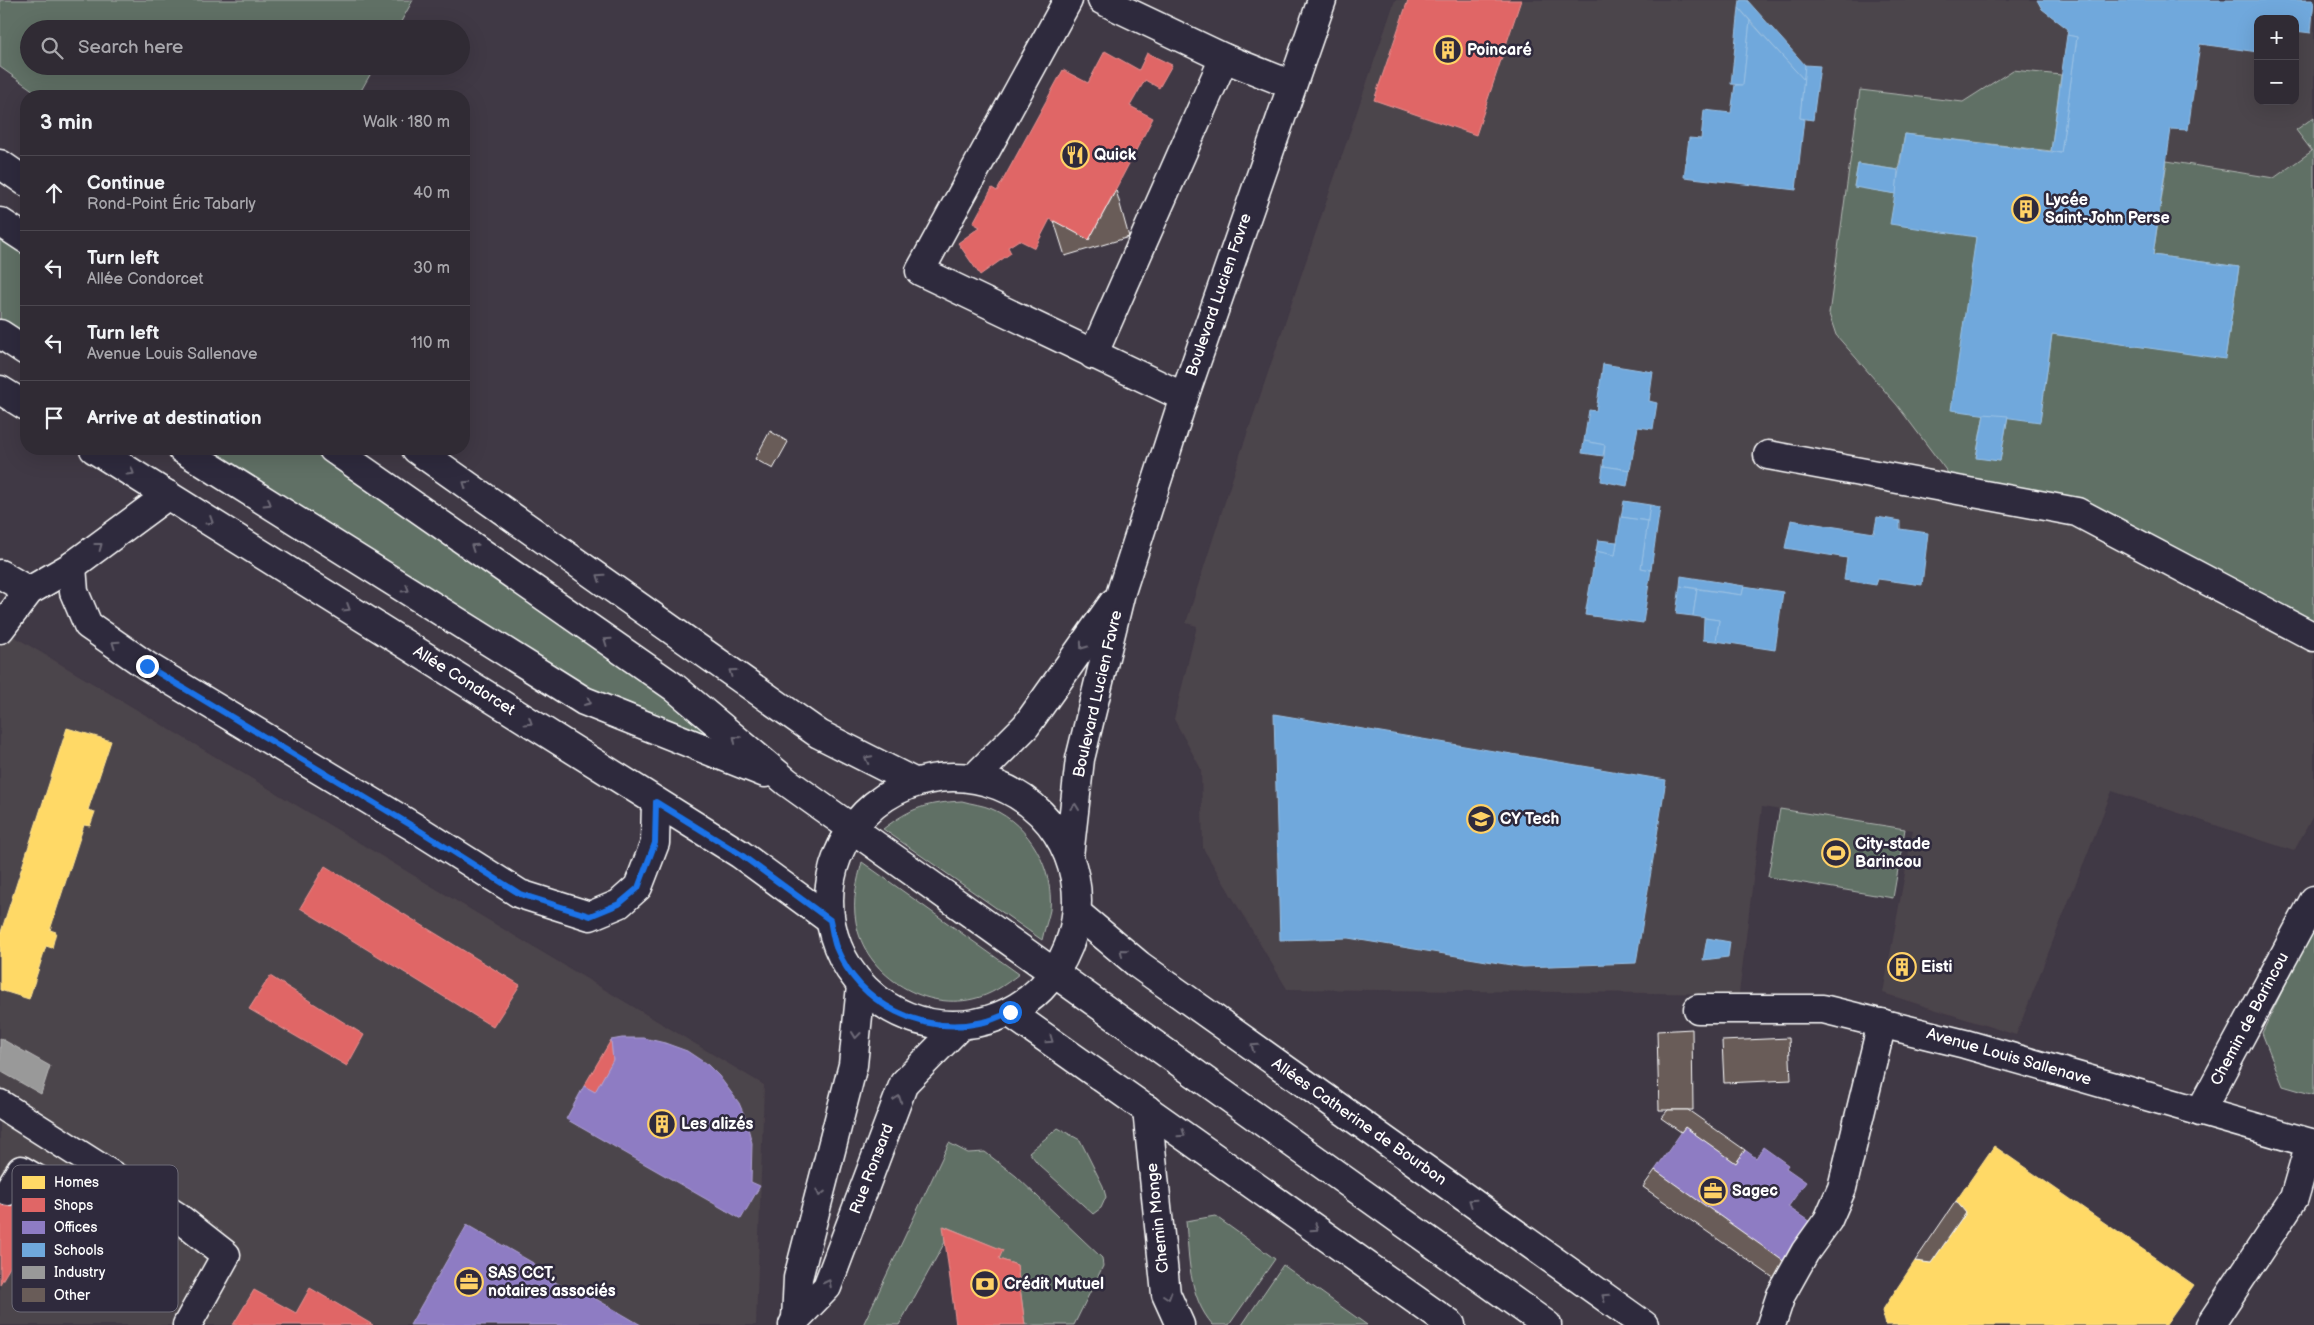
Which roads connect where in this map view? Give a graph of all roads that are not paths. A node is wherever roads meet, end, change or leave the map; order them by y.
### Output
1 (1068, 0) edge
2 (1102, 0) edge
3 (1322, 0) edge
4 (1224, 58) junction
5 (1292, 85) junction
6 (0, 164) edge
7 (20, 178) edge
8 (0, 222) edge
9 (20, 235) edge
10 (0, 334) edge
11 (20, 347) edge
12 (1093, 355) junction
13 (0, 390) edge
14 (1184, 397) junction
15 (20, 402) edge
16 (104, 455) edge
17 (192, 455) edge
18 (342, 455) edge
19 (424, 455) edge
20 (1768, 455) dead end
21 (168, 495) junction
22 (72, 566) junction
23 (0, 574) edge
24 (28, 591) junction
25 (1121, 592) junction
26 (0, 629) edge
27 (2314, 637) edge
28 (974, 778) junction
29 (912, 781) junction
30 (787, 782) junction
31 (656, 802) junction
32 (852, 828) junction
33 (1069, 856) junction
34 (2314, 900) edge
35 (1077, 913) junction
36 (830, 920) junction
37 (1053, 974) junction
38 (861, 986) junction
39 (1698, 1009) dead end
40 (1010, 1012) junction
41 (1882, 1023) junction
42 (960, 1026) junction
43 (0, 1104) edge
44 (1147, 1109) junction
45 (2200, 1112) junction
46 (2312, 1143) edge
47 (96, 1165) edge
48 (12, 1185) edge
49 (8, 1191) dead end
50 (178, 1217) edge
51 (794, 1322) edge
52 (187, 1325) edge
53 (1180, 1325) edge
54 (1450, 1325) edge
55 (1547, 1325) edge
56 (1644, 1325) edge
57 (1772, 1325) edge
58 (2210, 1325) edge

1 - 12 main road
2 - 4 main road
3 - 5 main road, Boulevard Lucien Favre
4 - 5 main road
4 - 12 main road
5 - 14 main road, Boulevard Lucien Favre
6 - 7 main road
8 - 9 main road
10 - 11 main road
12 - 14 main road
13 - 15 main road
14 - 25 main road, Boulevard Lucien Favre
16 -> 21 main road, Allée Condorcet
17 -> 30 main road
30 -> 18 main road
29 -> 19 main road
20 - 27 main road
22 -> 21 main road
21 -> 31 main road, Allée Condorcet
22 - 24 main road
31 -> 22 main road
23 - 24 main road
24 - 26 main road
25 -> 28 main road, Boulevard Lucien Favre
33 -> 25 main road, Boulevard Lucien Favre
28 - 29 main road
28 - 33 main road
29 - 32 main road
30 - 32 main road
31 - 36 main road, Allée Condorcet
32 - 36 main road
32 - 37 main road
33 - 35 main road
34 - 45 main road, Chemin de Barincou
35 - 37 main road
56 -> 35 main road, Allées Catherine de Bourbon
36 - 38 main road
37 - 40 main road
37 - 55 main road
38 - 42 main road
38 -> 51 main road, Rue Ronsard
39 - 41 main road, Avenue Louis Sallenave
40 - 42 main road
40 -> 44 main road
41 - 45 main road, Avenue Louis Sallenave
41 - 57 main road
51 -> 42 main road, Rue Ronsard
43 - 47 main road
44 -> 53 main road, Chemin Monge
44 -> 54 main road
45 - 46 main road, Avenue Louis Sallenave
46 - 58 main road
48 - 49 main road
50 - 52 main road

